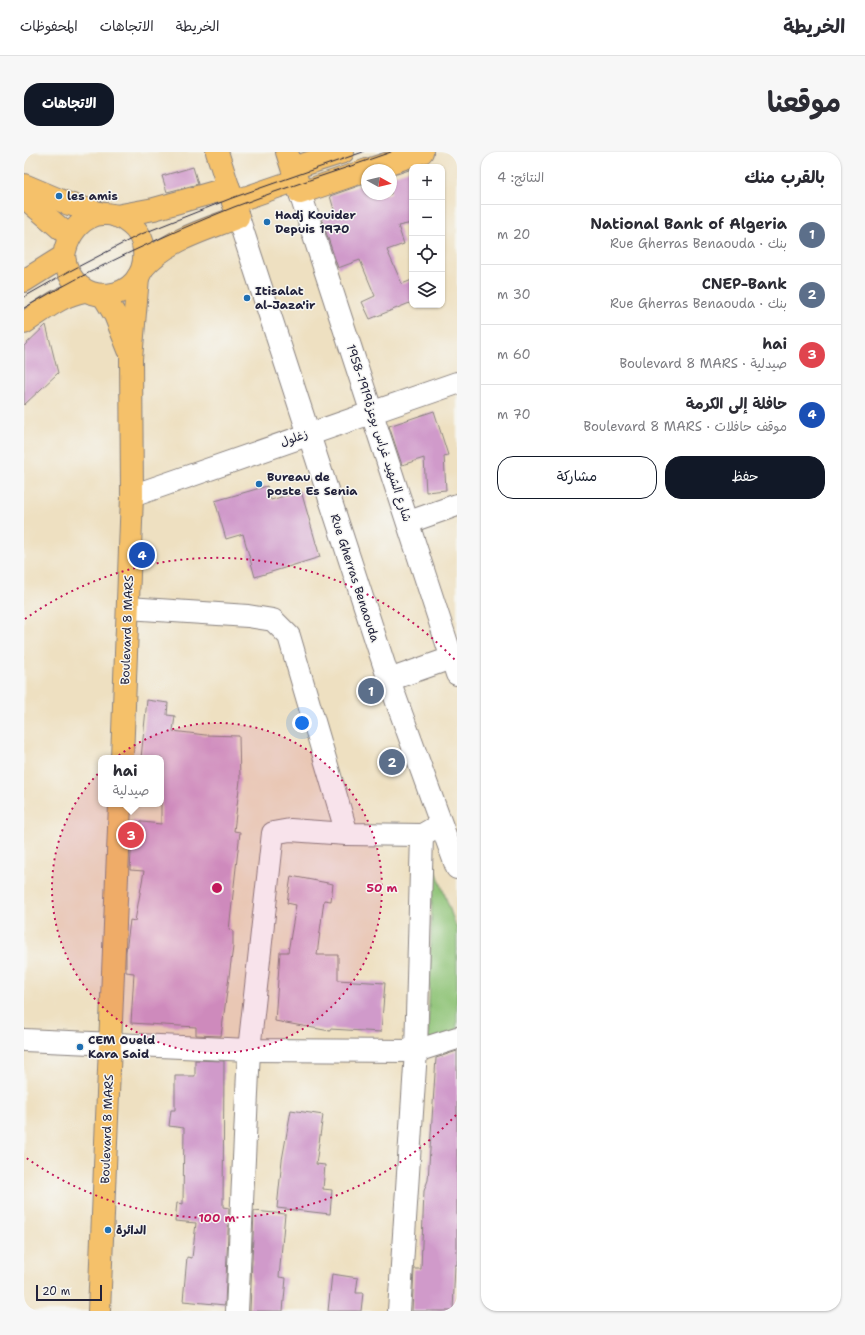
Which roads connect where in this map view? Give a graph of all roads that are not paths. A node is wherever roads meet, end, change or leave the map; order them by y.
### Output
1 (217, 152) edge
2 (343, 152) edge
3 (422, 152) edge
4 (386, 164) edge
5 (361, 170) edge
6 (294, 173) edge
7 (24, 185) edge
8 (24, 197) edge
9 (234, 202) junction
10 (109, 215) junction
11 (66, 246) junction
12 (140, 273) junction
13 (24, 281) edge
14 (94, 293) junction
15 (24, 323) edge
16 (131, 359) junction
17 (457, 382) edge
18 (372, 411) junction
19 (308, 433) junction
20 (132, 496) junction
21 (457, 505) edge
22 (408, 522) junction
23 (128, 608) junction
24 (455, 662) edge
25 (389, 680) junction
26 (122, 755) edge
27 (120, 807) edge
28 (442, 823) junction
29 (347, 834) junction
30 (422, 835) junction
31 (457, 868) edge
32 (457, 1038) edge
33 (24, 1040) edge
34 (110, 1045) junction
35 (248, 1050) junction
36 (416, 1050) junction
37 (99, 1311) edge
38 (237, 1311) edge
39 (399, 1311) edge

1 - 9 main road
2 - 6 main road
3 - 4 main road
5 - 6 main road
6 - 9 main road
6 - 18 street, شارع الشهيد غراس بوعزة1919-1958
7 - 10 main road
8 - 11 main road
9 - 10 main road
9 - 12 main road
9 - 19 street, Rue Gherras Benaouda
10 - 11 main road
10 - 12 main road
11 - 13 main road
11 - 14 main road
12 - 14 main road
12 - 16 main road
14 - 15 main road
14 - 16 main road
16 - 20 main road, Boulevard 8 MARS
17 - 18 street, زغلول
18 - 19 street, زغلول
18 - 22 street, شارع الشهيد غراس بوعزة1919-1958
19 - 20 street, زغلول
19 - 25 street, Rue Gherras Benaouda
20 - 23 main road, Boulevard 8 MARS
21 - 22 street
22 - 24 street, شارع الشهيد غراس بوعزة1919-1958
23 - 26 main road, Boulevard 8 MARS
23 - 29 street
24 - 25 street
25 - 28 street, Rue Gherras Benaouda
27 - 34 main road, Boulevard 8 MARS
28 - 30 street
28 - 31 street, Rue Gherras Benaouda
29 - 30 street
29 - 35 street
30 - 36 street
32 - 36 street
33 - 34 street
34 - 35 street
34 - 37 main road, Boulevard 8 MARS
35 - 36 street
35 - 38 street
36 - 39 street

